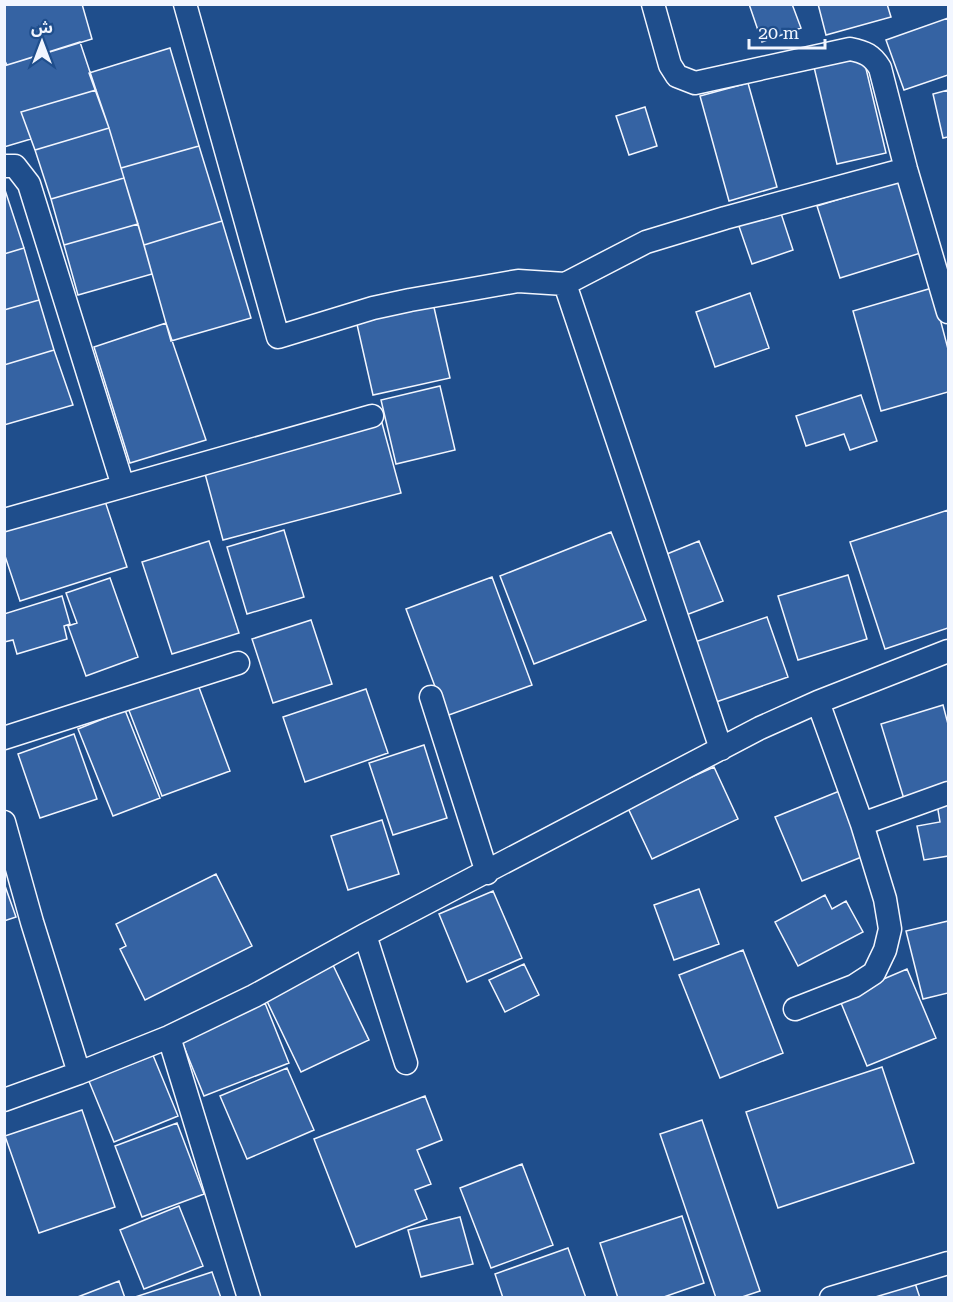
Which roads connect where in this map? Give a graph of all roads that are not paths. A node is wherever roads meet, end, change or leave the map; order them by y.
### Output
1 (185, 4) edge
2 (653, 4) edge
3 (4, 166) edge
4 (906, 169) junction
5 (565, 284) junction
6 (948, 312) edge
7 (372, 416) dead end
8 (123, 486) junction
9 (4, 520) edge
10 (948, 651) edge
11 (238, 663) dead end
12 (431, 697) dead end
13 (818, 702) junction
14 (4, 738) edge
15 (721, 749) junction
16 (948, 793) edge
17 (4, 822) edge
18 (862, 824) junction
19 (487, 873) junction
20 (365, 935) junction
21 (795, 1009) dead end
22 (169, 1037) junction
23 (406, 1063) dead end
24 (79, 1073) junction
25 (4, 1100) edge
26 (948, 1263) edge
27 (249, 1298) edge
28 (831, 1298) edge

1 - 5 street
2 - 4 street
3 - 8 street
4 - 5 street
4 - 6 street
5 - 15 street
7 - 8 street
8 - 9 street
10 - 13 street
11 - 14 street
12 - 19 street
13 - 15 street
13 - 18 street
15 - 19 street
16 - 18 street
17 - 24 street
18 - 21 street
19 - 20 street
20 - 22 street
20 - 23 street
22 - 24 street
22 - 27 street
24 - 25 street
26 - 28 street

